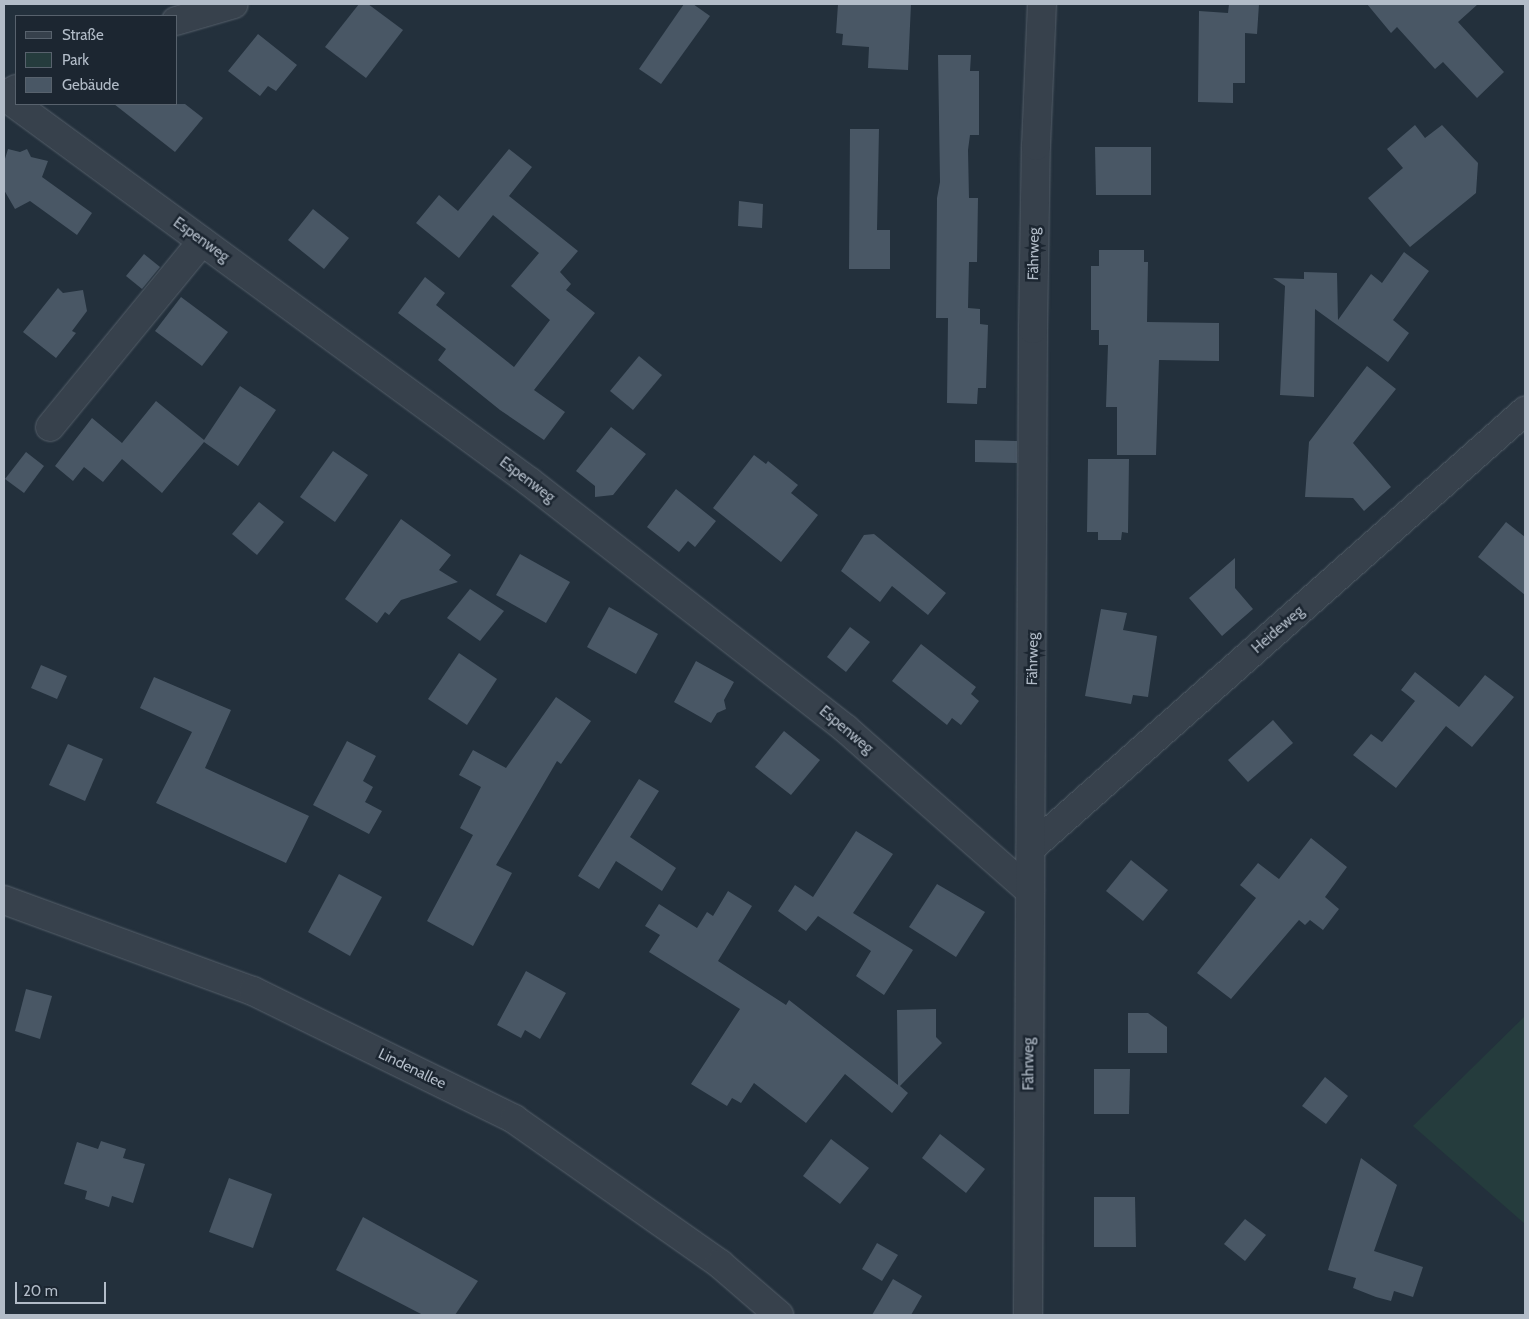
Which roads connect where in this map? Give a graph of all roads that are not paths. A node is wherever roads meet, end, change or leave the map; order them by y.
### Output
1 (234, 4) edge
2 (1042, 4) edge
3 (178, 20) edge
4 (15, 89) edge
5 (4, 96) edge
6 (15, 104) edge
7 (16, 105) edge
8 (202, 241) junction
9 (1525, 411) edge
10 (50, 427) dead end
11 (1031, 848) junction
12 (1030, 891) junction
13 (4, 900) edge
14 (779, 1315) edge
15 (1028, 1315) edge

1 - 3 street
2 - 11 street, Fährweg
4 - 5 street
5 - 6 street, Espenweg
7 - 8 street, Espenweg
8 - 10 street
8 - 12 street, Espenweg
9 - 11 street, Heideweg
11 - 12 street, Fährweg
12 - 15 street, Fährweg
13 - 14 street, Lindenallee

